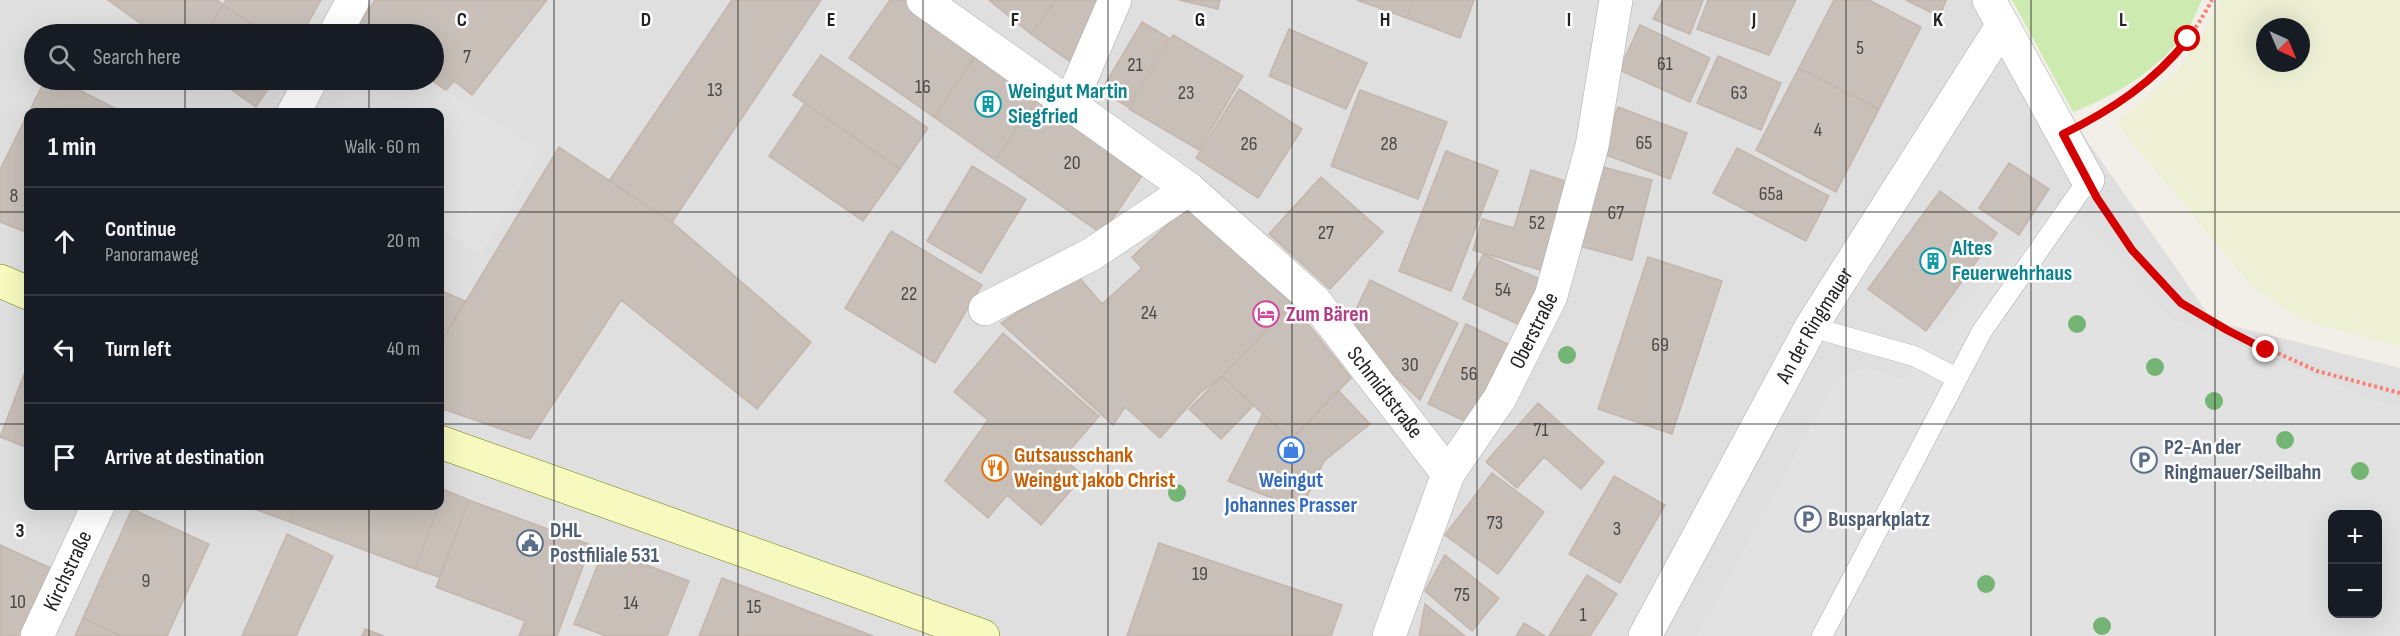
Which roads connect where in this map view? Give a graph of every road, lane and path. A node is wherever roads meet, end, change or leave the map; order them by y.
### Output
1 (353, 0) edge
2 (923, 0) edge
3 (1115, 0) edge
4 (1616, 0) edge
5 (2212, 0) edge
6 (1996, 13) edge
7 (340, 24) edge
8 (306, 90) edge
9 (1070, 104) junction
10 (296, 108) edge
11 (2063, 134) junction
12 (2088, 180) junction
13 (1189, 189) junction
14 (0, 281) edge
15 (24, 290) edge
16 (985, 309) dead end
17 (1811, 327) junction
18 (1957, 378) junction
19 (2400, 393) edge
20 (444, 443) edge
21 (1448, 474) junction
22 (96, 510) edge
23 (37, 636) edge
24 (983, 636) edge
25 (1389, 636) edge
26 (1645, 636) edge
27 (1822, 636) edge

1 - 7 street
2 - 9 street, Schmidtstraße
3 - 9 street
4 - 21 street, Oberstraße
5 - 11 path
6 - 11 street
6 - 17 street, An der Ringmauer
8 - 10 street
9 - 13 street, Schmidtstraße
11 - 12 street
12 - 18 lane
12 - 19 path
13 - 16 street
13 - 21 street, Schmidtstraße
14 - 15 main road
17 - 18 lane
17 - 26 street, An der Ringmauer
18 - 27 lane
20 - 24 main road
21 - 25 street, Oberstraße
22 - 23 street, Kirchstraße

